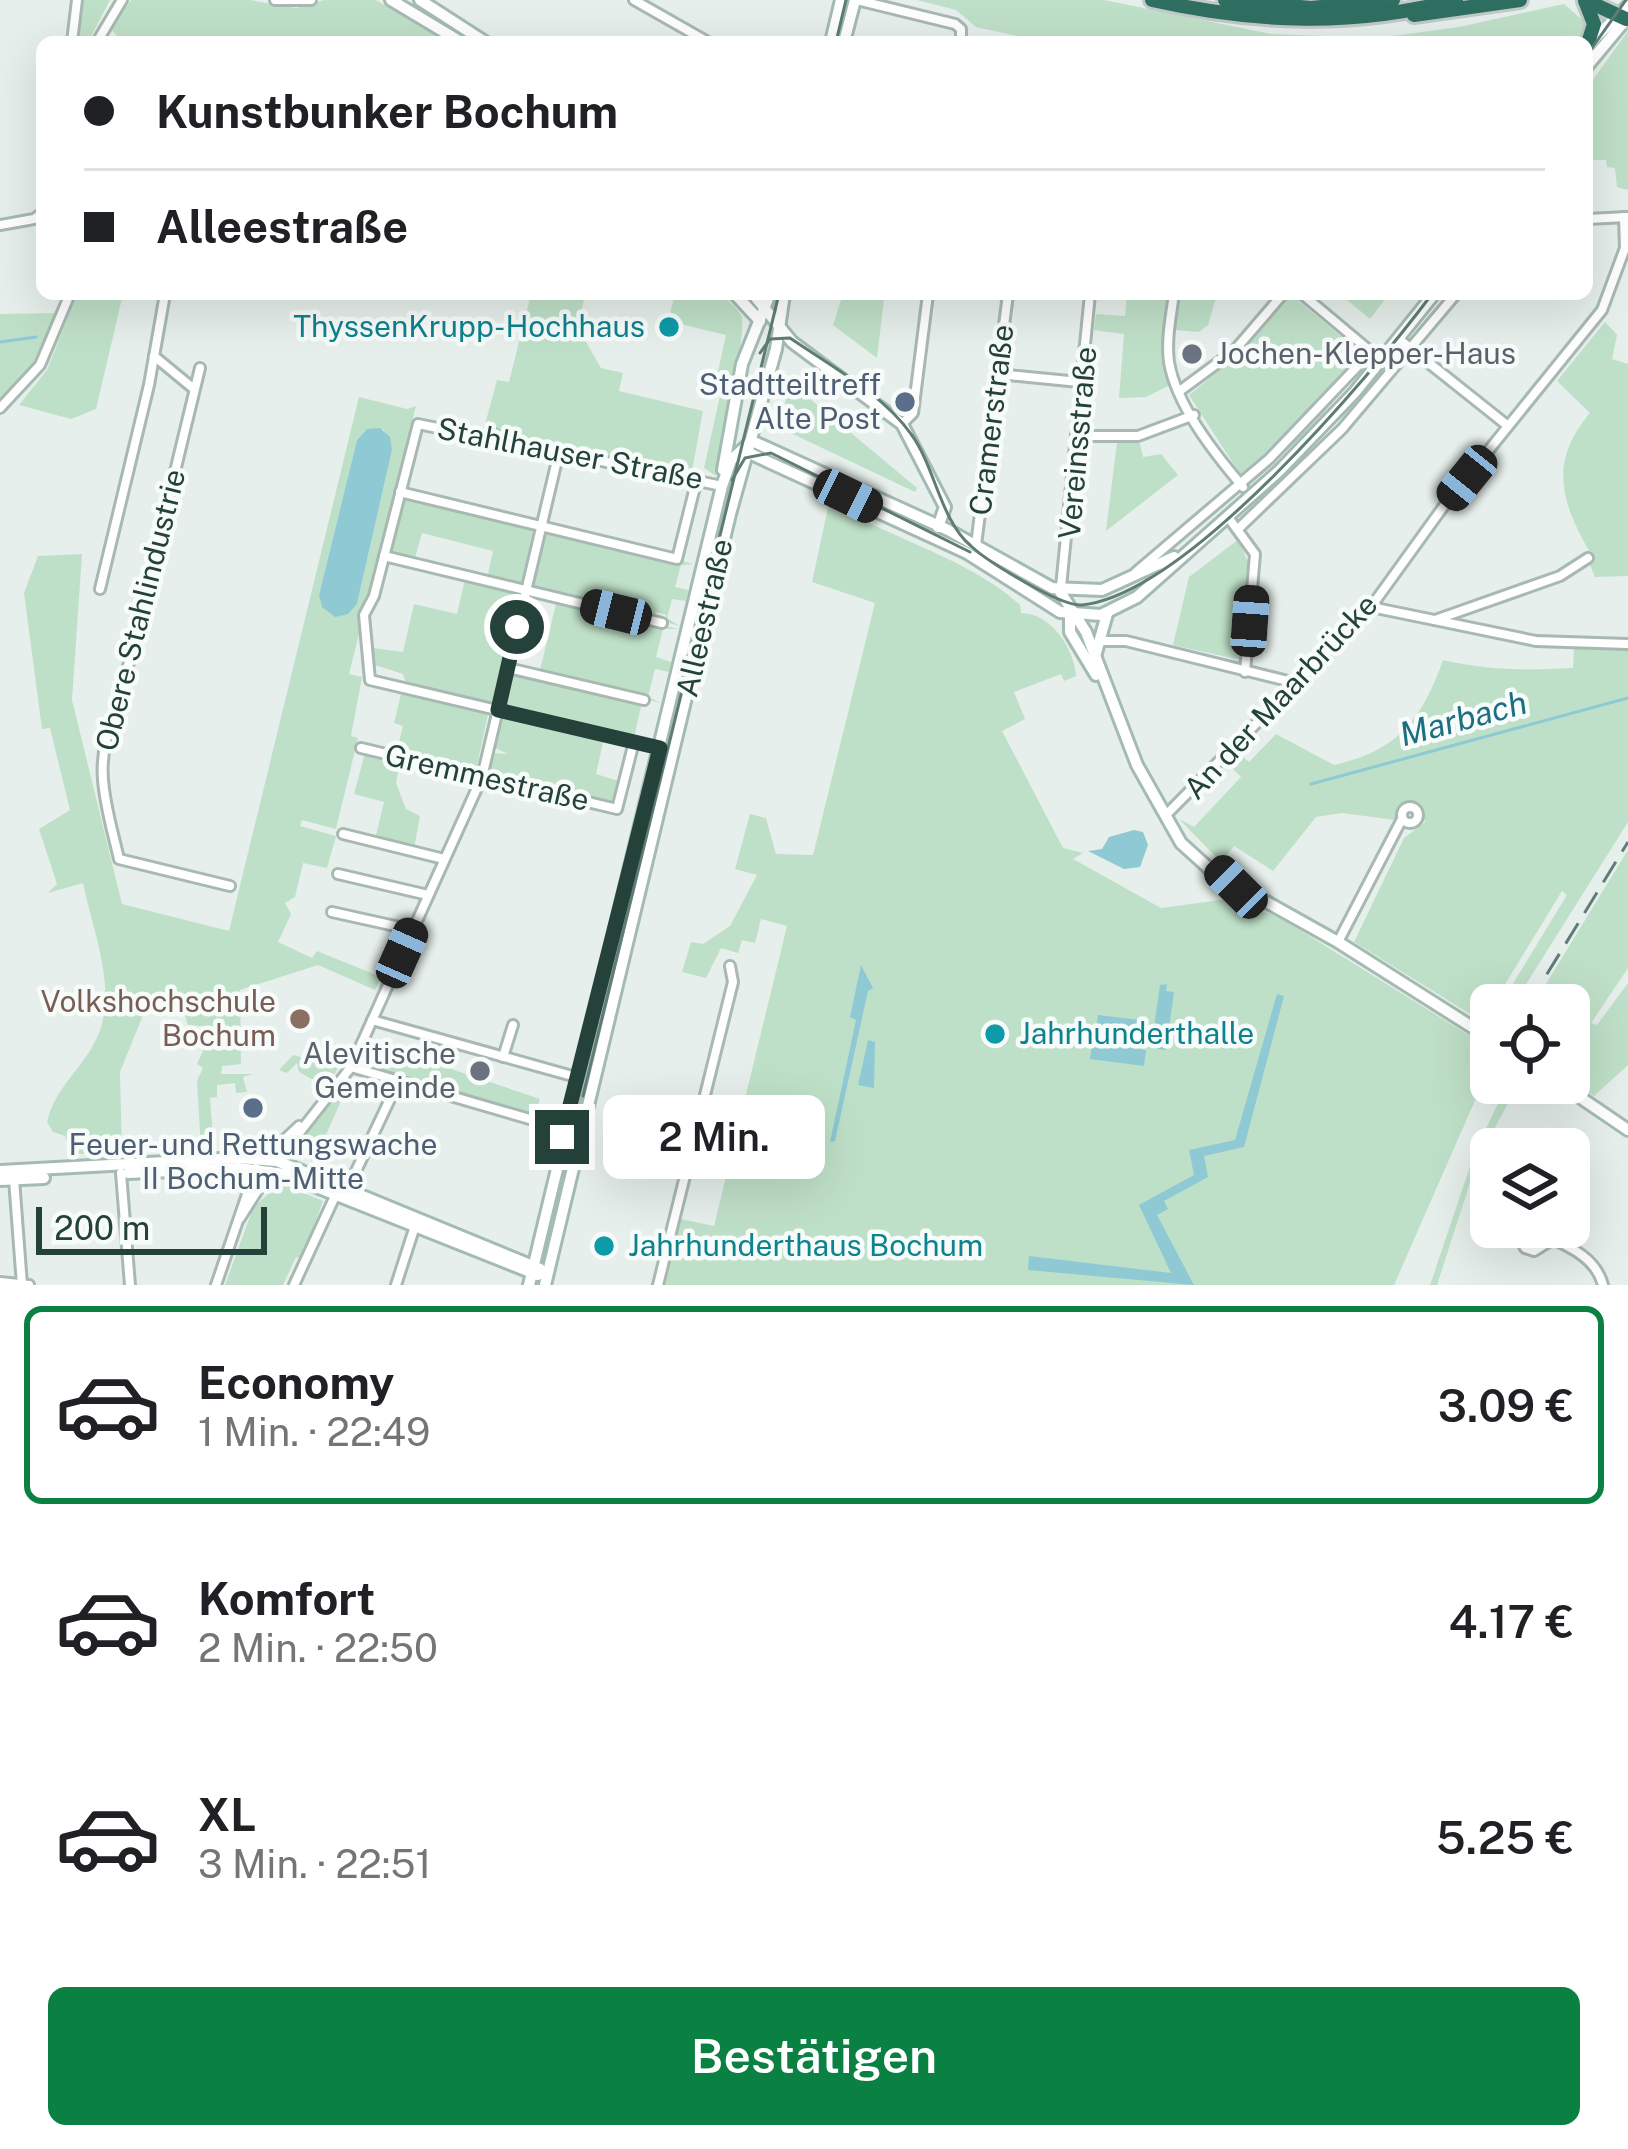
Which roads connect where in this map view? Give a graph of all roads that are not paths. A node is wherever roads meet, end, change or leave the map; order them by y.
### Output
1 (77, 0) edge
2 (122, 0) edge
3 (275, 0) edge
4 (311, 0) edge
5 (391, 0) edge
6 (420, 0) edge
7 (634, 0) edge
8 (841, 0) edge
9 (856, 0) edge
10 (1152, 0) edge
11 (1225, 0) edge
12 (1456, 0) edge
13 (1520, 0) edge
14 (1585, 0) edge
15 (1603, 0) edge
16 (299, 1) edge
17 (1395, 7) edge
18 (1624, 14) edge
19 (73, 36) edge
20 (101, 36) edge
21 (450, 36) edge
22 (476, 36) edge
23 (697, 36) edge
24 (832, 36) edge
25 (846, 36) edge
26 (961, 36) edge
27 (1590, 36) edge
28 (1593, 42) edge
29 (1593, 58) edge
30 (36, 215) edge
31 (1626, 217) edge
32 (1593, 219) edge
33 (0, 225) edge
34 (67, 300) edge
35 (164, 300) edge
36 (741, 300) edge
37 (758, 300) edge
38 (768, 300) edge
39 (783, 300) edge
40 (927, 300) edge
41 (1007, 300) edge
42 (1090, 300) edge
43 (1173, 300) edge
44 (1278, 300) edge
45 (1308, 300) edge
46 (1430, 300) edge
47 (1451, 300) edge
48 (765, 308) junction
49 (759, 321) junction
50 (779, 331) junction
51 (1400, 340) junction
52 (1412, 350) junction
53 (1371, 352) junction
54 (154, 356) junction
55 (1382, 362) junction
56 (200, 368) dead end
57 (998, 374) junction
58 (1079, 382) junction
59 (195, 389) junction
60 (1181, 390) junction
61 (0, 408) edge
62 (1194, 415) junction
63 (902, 424) junction
64 (728, 425) junction
65 (1508, 426) junction
66 (1078, 436) junction
67 (747, 446) junction
68 (559, 452) junction
69 (1241, 485) junction
70 (722, 486) junction
71 (695, 487) dead end
72 (400, 492) junction
73 (1252, 496) junction
74 (1228, 517) junction
75 (541, 526) junction
76 (1238, 529) junction
77 (936, 531) junction
78 (1197, 543) junction
79 (976, 545) junction
80 (384, 556) junction
81 (1588, 558) dead end
82 (1130, 580) junction
83 (1112, 587) junction
84 (100, 589) dead end
85 (1059, 590) junction
86 (526, 591) junction
87 (1370, 607) junction
88 (1108, 612) junction
89 (1070, 613) junction
90 (1435, 620) junction
91 (662, 623) dead end
92 (1098, 641) junction
93 (1628, 644) edge
94 (1095, 656) junction
95 (508, 668) junction
96 (1245, 672) junction
97 (1298, 683) junction
98 (1104, 688) junction
99 (644, 700) dead end
100 (498, 710) junction
101 (634, 742) junction
102 (361, 748) dead end
103 (660, 748) junction
104 (482, 777) junction
105 (1164, 817) junction
106 (1402, 818) dead end
107 (343, 834) dead end
108 (444, 859) junction
109 (338, 874) dead end
110 (230, 886) dead end
111 (428, 895) junction
112 (332, 912) dead end
113 (412, 930) junction
114 (1338, 942) junction
115 (730, 966) dead end
116 (372, 1020) junction
117 (513, 1025) dead end
118 (1470, 1026) edge
119 (503, 1057) junction
120 (351, 1067) junction
121 (576, 1077) junction
122 (399, 1080) junction
123 (1590, 1104) edge
124 (563, 1129) junction
125 (1628, 1130) edge
126 (581, 1134) junction
127 (267, 1165) junction
128 (121, 1173) junction
129 (0, 1175) edge
130 (16, 1175) junction
131 (342, 1190) junction
132 (416, 1226) junction
133 (1565, 1248) edge
134 (532, 1275) edge
135 (547, 1280) edge
136 (0, 1282) edge
137 (24, 1285) edge
138 (130, 1285) edge
139 (216, 1285) edge
140 (294, 1285) edge
141 (396, 1285) edge
142 (658, 1285) edge
143 (1603, 1285) edge

1 - 19 street
2 - 20 street
3 - 16 street
4 - 16 street
5 - 21 main road
6 - 22 main road
7 - 23 street
8 - 24 main road
9 - 25 main road
9 - 26 street
10 - 17 highway
11 - 17 highway
12 - 17 highway
13 - 17 highway
14 - 18 highway
14 - 27 highway
15 - 18 highway
18 - 28 main road
18 - 29 main road
30 - 33 street
31 - 32 street
31 - 65 street, An der Maarbrücke
34 - 61 street
35 - 54 street, Obere Stahlindustrie
36 - 49 main road
37 - 48 main road
38 - 48 main road, Alleestraße
39 - 50 main road, Alleestraße
40 - 63 street
41 - 57 street, Cramerstraße
42 - 58 street, Vereinsstraße
43 - 60 street
44 - 60 street
45 - 53 street
46 - 51 main road
47 - 52 street
48 - 49 main road, Alleestraße
48 - 50 main road
49 - 50 main road
49 - 64 main road, Alleestraße
50 - 63 main road
50 - 67 main road, Alleestraße
51 - 52 street
51 - 55 main road
52 - 65 street
52 - 76 street
53 - 55 street
53 - 69 street
54 - 59 street
54 - 84 street, Obere Stahlindustrie
55 - 73 main road
56 - 59 street, Obere Stahlindustrie
57 - 58 street
57 - 79 street, Cramerstraße
58 - 66 street, Vereinsstraße
59 - 110 street, Obere Stahlindustrie
60 - 62 street
62 - 66 street
62 - 69 street
63 - 77 main road
64 - 67 main road
64 - 70 main road, Alleestraße
65 - 87 street, An der Maarbrücke
66 - 85 street, Vereinsstraße
67 - 70 main road, Alleestraße
67 - 77 main road
67 - 126 main road, Alleestraße
68 - 70 street, Stahlhauser Straße
68 - 72 street, Stahlhauser Straße
68 - 75 street
69 - 73 street
69 - 82 street
70 - 103 main road, Alleestraße
71 - 75 street
72 - 75 street
72 - 80 street
73 - 74 main road
74 - 76 street
74 - 78 main road
75 - 86 street
76 - 96 street
77 - 79 main road
77 - 89 main road
78 - 82 main road
78 - 88 main road
79 - 85 main road
80 - 86 street
80 - 100 street
81 - 90 street
82 - 83 main road
83 - 85 main road
83 - 89 main road
85 - 89 main road
86 - 91 street
86 - 95 street
87 - 90 street
87 - 97 street, An der Maarbrücke
88 - 89 main road
88 - 92 main road
89 - 94 main road
89 - 98 main road
90 - 93 street
92 - 94 main road
92 - 96 street
94 - 98 main road
95 - 99 street
95 - 100 street
96 - 97 street
97 - 105 street, An der Maarbrücke
98 - 105 main road
100 - 101 street
100 - 104 street
101 - 103 street
101 - 104 street, Gremmestraße
102 - 104 street, Gremmestraße
103 - 121 main road, Alleestraße
104 - 108 street
105 - 114 main road
106 - 114 street
107 - 108 street
108 - 111 street
109 - 111 street
111 - 113 street
112 - 113 street
113 - 116 street
114 - 118 main road
115 - 142 street
116 - 119 street
116 - 120 street
117 - 119 street
119 - 121 street
120 - 122 street
120 - 127 street
121 - 124 main road, Alleestraße
122 - 124 street
122 - 131 street
123 - 125 main road
124 - 126 street
124 - 134 main road, Alleestraße
126 - 135 main road, Alleestraße
127 - 128 main road
127 - 130 main road
127 - 131 main road
127 - 139 street
128 - 130 main road
128 - 138 street
129 - 130 main road
130 - 137 street
131 - 132 main road
131 - 134 main road
131 - 140 street
132 - 134 main road
132 - 141 street
133 - 143 street
134 - 135 main road, Alleestraße
136 - 137 street

